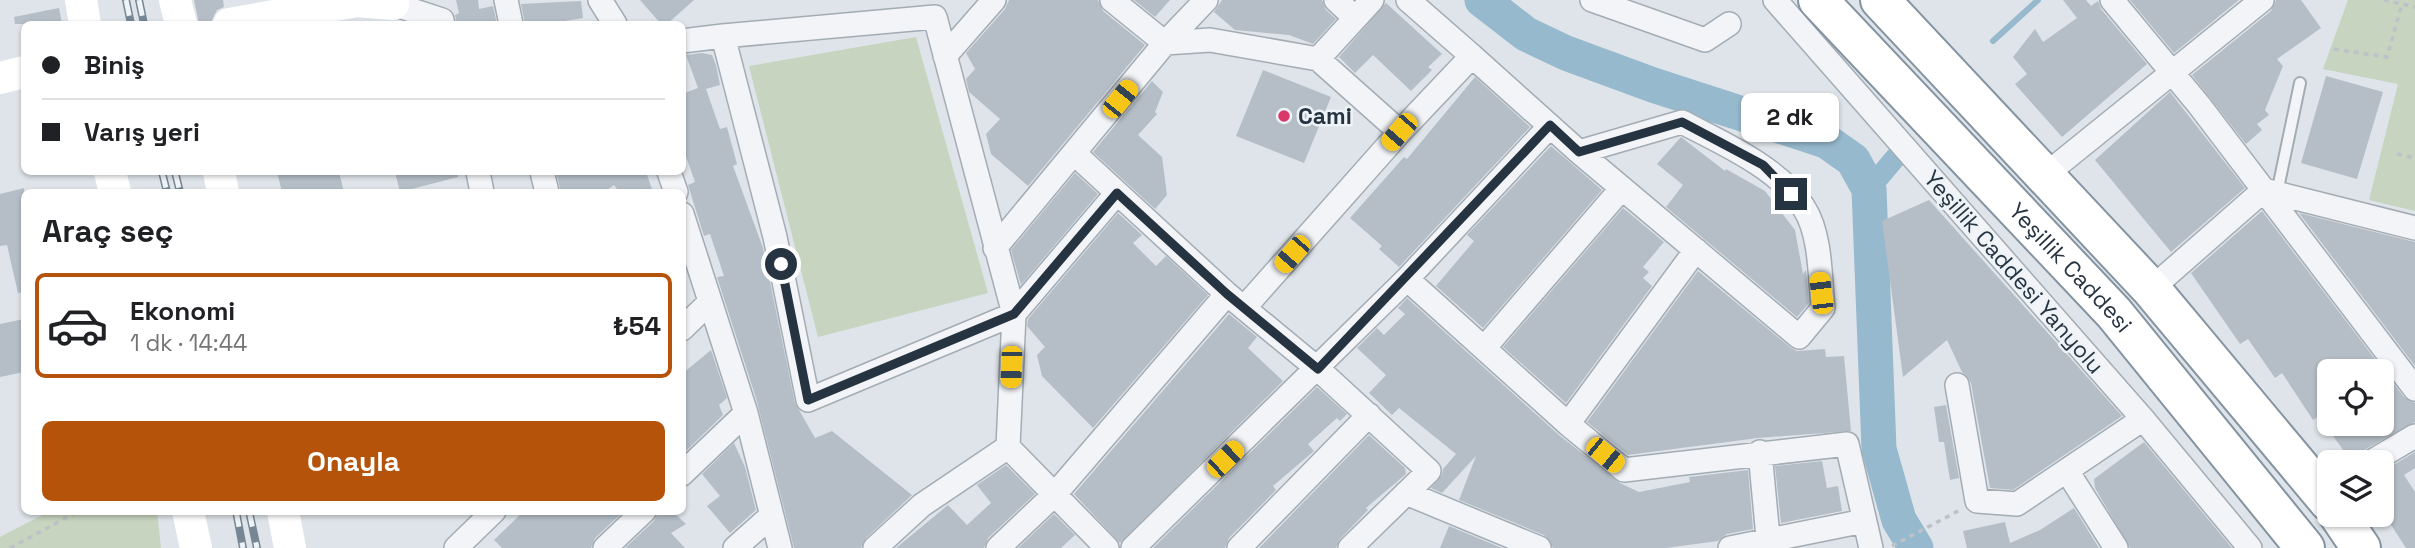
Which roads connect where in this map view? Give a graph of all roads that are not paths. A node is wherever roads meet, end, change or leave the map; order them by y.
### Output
1 (80, 0) edge
2 (175, 0) edge
3 (506, 0) edge
4 (600, 0) edge
5 (994, 0) edge
6 (1112, 0) edge
7 (1206, 0) edge
8 (1336, 0) edge
9 (1372, 0) edge
10 (1408, 0) edge
11 (1592, 0) edge
12 (1775, 0) edge
13 (1818, 0) edge
14 (2112, 0) edge
15 (2262, 0) edge
16 (1892, 4) edge
17 (389, 10) edge
18 (1355, 18) junction
19 (84, 21) edge
20 (180, 21) edge
21 (246, 21) edge
22 (325, 21) edge
23 (442, 21) edge
24 (510, 21) edge
25 (613, 21) edge
26 (1729, 24) dead end
27 (723, 36) junction
28 (686, 41) edge
29 (1166, 43) junction
30 (944, 56) junction
31 (1472, 56) junction
32 (21, 58) edge
33 (1318, 60) junction
34 (0, 62) edge
35 (21, 73) edge
36 (2172, 75) junction
37 (0, 78) edge
38 (2300, 83) dead end
39 (21, 95) edge
40 (0, 99) edge
41 (1550, 125) junction
42 (1399, 132) junction
43 (1579, 152) junction
44 (1075, 154) junction
45 (2044, 176) junction
46 (1622, 188) junction
47 (2271, 191) junction
48 (1117, 193) junction
49 (686, 227) edge
50 (2415, 228) edge
51 (995, 247) junction
52 (1696, 250) junction
53 (1407, 279) junction
54 (2151, 289) junction
55 (1235, 301) junction
56 (710, 302) junction
57 (1014, 314) junction
58 (686, 325) edge
59 (1485, 347) junction
60 (1318, 369) junction
61 (1957, 385) dead end
62 (2415, 389) edge
63 (746, 413) junction
64 (1369, 415) junction
65 (2143, 419) junction
66 (1568, 424) junction
67 (2415, 436) edge
68 (1008, 447) junction
69 (2391, 450) edge
70 (1760, 452) junction
71 (686, 470) edge
72 (2067, 471) junction
73 (2317, 483) edge
74 (1406, 493) junction
75 (1055, 494) junction
76 (189, 515) edge
77 (289, 515) edge
78 (490, 515) edge
79 (640, 515) edge
80 (771, 516) junction
81 (1864, 521) junction
82 (2348, 527) edge
83 (1769, 544) edge
84 (196, 548) edge
85 (290, 548) edge
86 (456, 548) edge
87 (605, 548) edge
88 (735, 548) edge
89 (779, 548) edge
90 (874, 548) edge
91 (998, 548) edge
92 (1107, 548) edge
93 (1133, 548) edge
94 (1239, 548) edge
95 (1350, 548) edge
96 (1539, 548) edge
97 (1730, 548) edge
98 (1871, 548) edge
99 (2116, 548) edge
100 (2250, 548) edge
101 (2305, 548) edge
102 (2361, 548) edge

1 - 19 street
2 - 20 street
3 - 24 street
4 - 25 street
5 - 30 street
6 - 29 street
7 - 29 street
8 - 18 street
9 - 18 street
10 - 31 street
11 - 26 street
12 - 65 street, Yeşillik Caddesi Yanyolu
13 - 101 highway, Yeşillik Caddesi
14 - 36 street
15 - 36 street
16 - 45 highway, Yeşillik Caddesi
17 - 21 street
17 - 22 street
17 - 23 street
18 - 33 street
27 - 28 street
27 - 30 street
27 - 57 street
29 - 33 street
29 - 44 street
30 - 51 street
31 - 41 street
31 - 42 street
32 - 34 street
33 - 42 street
35 - 37 street
36 - 45 street
36 - 47 street
38 - 47 lane
39 - 40 street
41 - 43 street
41 - 53 street
42 - 55 street
43 - 46 street
43 - 52 street
44 - 48 street
44 - 51 street
45 - 54 highway, Yeşillik Caddesi
46 - 52 street
46 - 59 street
47 - 50 street
47 - 54 street
47 - 62 street
48 - 55 street
48 - 57 street
49 - 56 street
51 - 57 street
52 - 66 street
53 - 59 street
53 - 60 street
54 - 73 highway, Yeşillik Caddesi
55 - 60 street
55 - 75 street
56 - 58 street
56 - 63 street
57 - 68 street
59 - 66 street
60 - 64 street
60 - 93 street
61 - 72 street
63 - 71 street
63 - 80 street
64 - 74 street
64 - 94 street
65 - 72 street
65 - 100 street, Yeşillik Caddesi Yanyolu
66 - 70 street
67 - 69 street
68 - 75 street
68 - 90 street
70 - 81 street
70 - 83 street
72 - 99 street
74 - 95 street
74 - 96 street
75 - 91 street
75 - 92 street
76 - 84 street
77 - 85 street
78 - 86 street
79 - 87 street
80 - 88 street
80 - 89 street
81 - 83 street
81 - 98 street
82 - 102 highway, Yeşillik Caddesi
83 - 97 street

